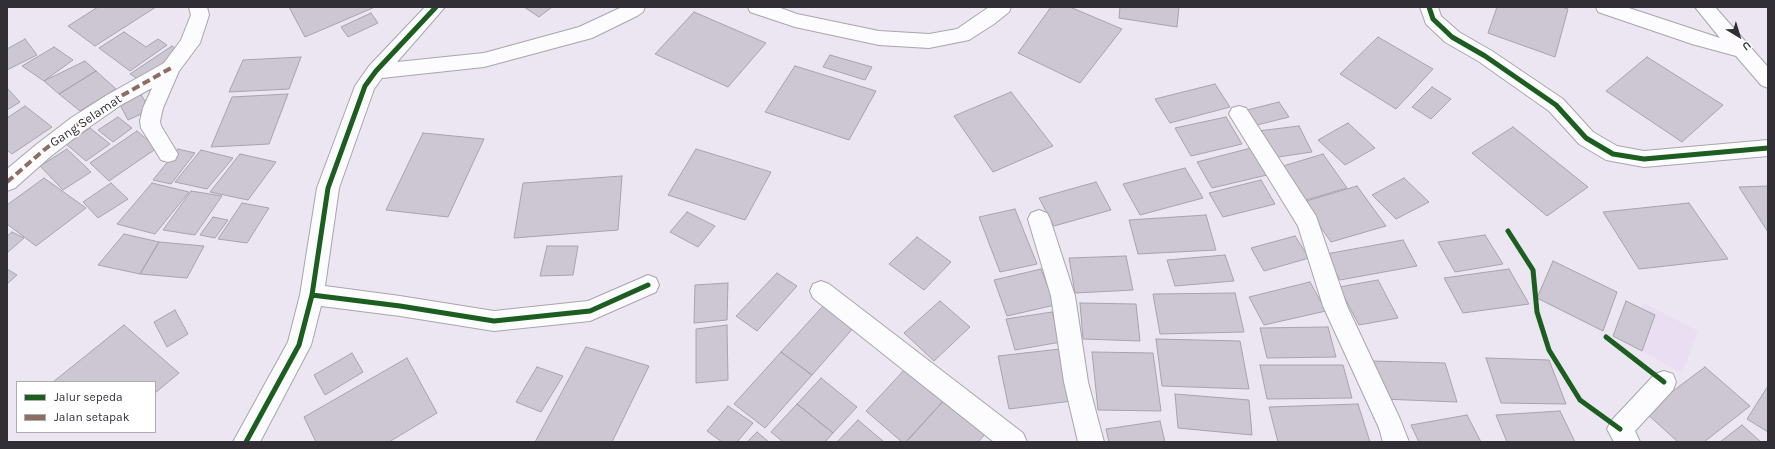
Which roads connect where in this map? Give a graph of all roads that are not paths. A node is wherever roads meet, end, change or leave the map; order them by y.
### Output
1 (198, 7) edge
2 (436, 7) edge
3 (636, 7) edge
4 (757, 7) edge
5 (1002, 7) edge
6 (1429, 7) edge
7 (1605, 7) edge
8 (1704, 7) edge
9 (1743, 51) junction
10 (172, 68) junction
11 (376, 71) junction
12 (1768, 80) edge
13 (1238, 114) dead end
14 (1768, 148) edge
15 (168, 154) dead end
16 (7, 182) edge
17 (1039, 219) dead end
18 (648, 285) dead end
19 (821, 291) dead end
20 (312, 295) junction
21 (1664, 382) dead end
22 (1003, 439) edge
23 (246, 442) edge
24 (1091, 442) edge
25 (1396, 442) edge
26 (1627, 442) edge

1 - 10 street
2 - 11 street
3 - 11 street
4 - 5 street
6 - 14 street
7 - 9 street
8 - 9 street
9 - 12 street
10 - 15 street
10 - 16 street, Gang Selamat
11 - 20 street
13 - 25 street
17 - 24 street
18 - 20 street
19 - 22 street
20 - 23 street
21 - 26 street

